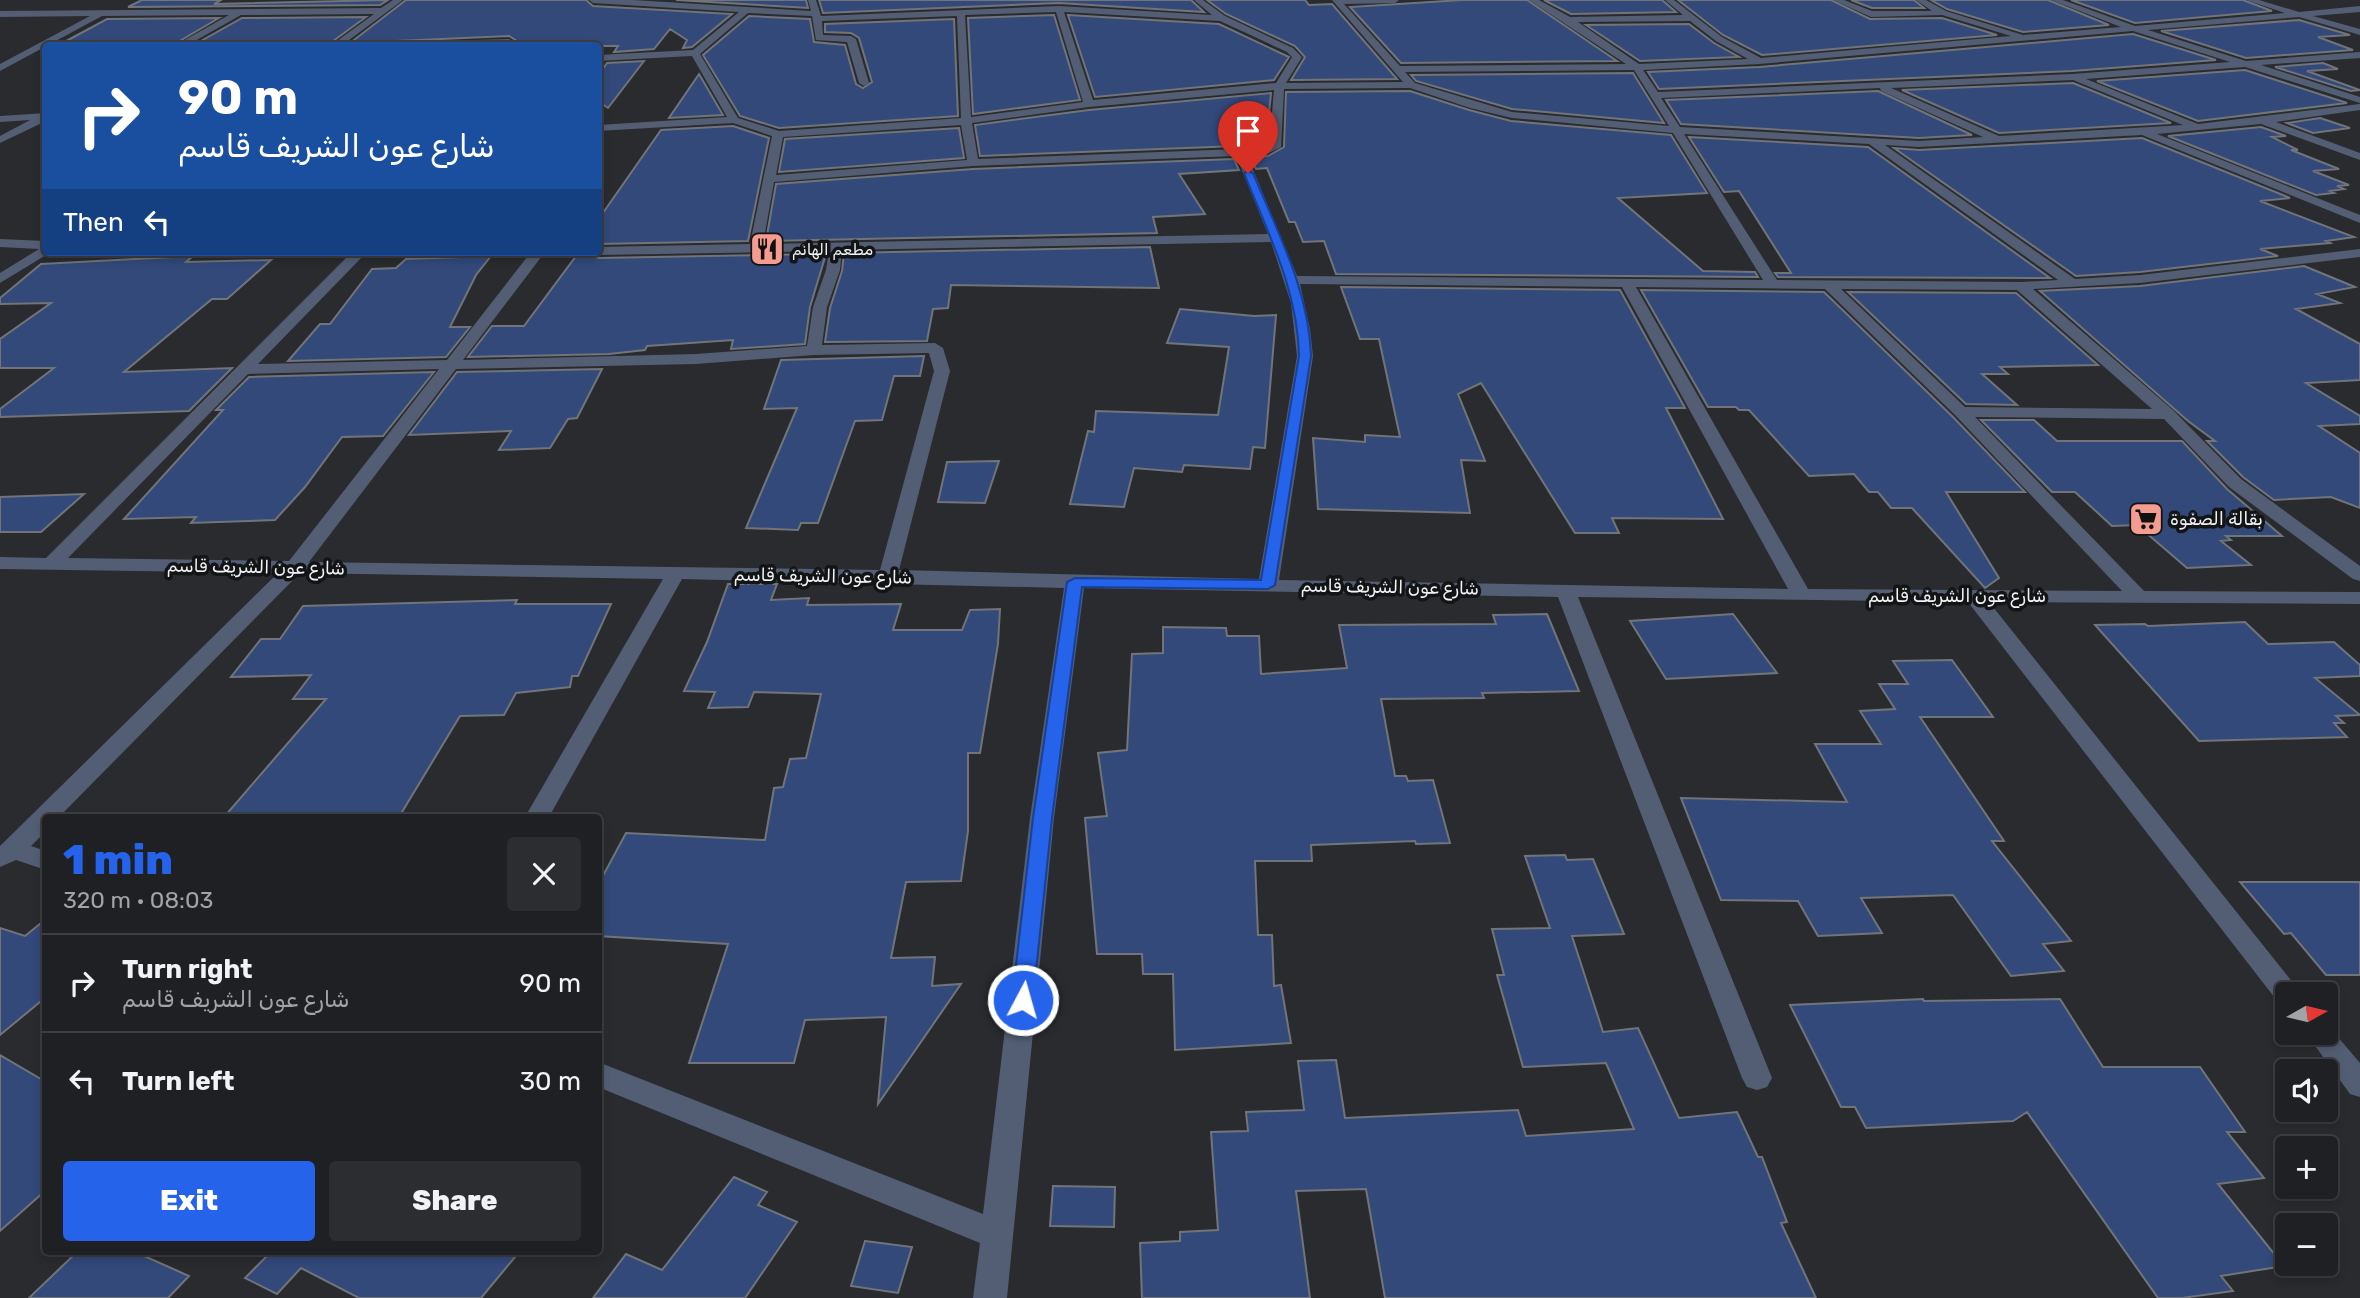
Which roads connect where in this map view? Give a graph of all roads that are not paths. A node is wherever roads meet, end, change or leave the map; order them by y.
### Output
1 (399, 0) edge
2 (593, 0) edge
3 (812, 0) edge
4 (1198, 0) edge
5 (1395, 0) edge
6 (1533, 0) edge
7 (1670, 0) edge
8 (1837, 0) edge
9 (1920, 0) edge
10 (2055, 0) edge
11 (2250, 0) edge
12 (1337, 1) edge
13 (77, 5) dead end
14 (938, 5) dead end
15 (1059, 9) junction
16 (2360, 9) edge
17 (382, 11) junction
18 (745, 11) junction
19 (56, 13) junction
20 (100, 13) junction
21 (239, 13) junction
22 (1943, 13) junction
23 (0, 14) edge
24 (949, 14) junction
25 (961, 14) junction
26 (2297, 14) junction
27 (815, 16) junction
28 (1222, 18) junction
29 (1690, 18) junction
30 (1567, 20) junction
31 (2135, 29) junction
32 (2360, 32) edge
33 (2029, 39) junction
34 (47, 42) edge
35 (185, 42) edge
36 (339, 42) edge
37 (482, 42) edge
38 (512, 42) edge
39 (42, 45) edge
40 (695, 53) junction
41 (2360, 55) edge
42 (602, 58) edge
43 (1780, 60) junction
44 (1759, 61) junction
45 (2250, 65) junction
46 (1637, 67) junction
47 (0, 68) edge
48 (1395, 69) junction
49 (1801, 69) dead end
50 (1811, 74) dead end
51 (2071, 77) junction
52 (864, 83) dead end
53 (1410, 85) junction
54 (1279, 86) junction
55 (1881, 87) junction
56 (1843, 89) junction
57 (1655, 96) junction
58 (2360, 100) edge
59 (1088, 104) junction
60 (2360, 107) edge
61 (42, 116) edge
62 (42, 118) edge
63 (0, 119) edge
64 (734, 120) junction
65 (966, 121) junction
66 (2263, 121) junction
67 (2198, 127) junction
68 (602, 128) edge
69 (1678, 131) junction
70 (2141, 132) junction
71 (778, 134) junction
72 (0, 140) edge
73 (2001, 141) junction
74 (1873, 142) junction
75 (1240, 152) junction
76 (2360, 157) edge
77 (973, 163) junction
78 (771, 179) junction
79 (2360, 219) edge
80 (1275, 238) junction
81 (0, 243) edge
82 (42, 245) edge
83 (836, 247) junction
84 (755, 250) junction
85 (602, 251) edge
86 (42, 253) edge
87 (2360, 253) edge
88 (356, 256) edge
89 (535, 256) edge
90 (0, 279) edge
91 (1293, 280) junction
92 (1626, 282) junction
93 (1772, 283) junction
94 (2073, 284) junction
95 (1829, 285) junction
96 (2021, 286) junction
97 (814, 350) junction
98 (450, 365) junction
99 (244, 369) junction
100 (1961, 412) junction
101 (2168, 414) junction
102 (0, 563) edge
103 (52, 563) junction
104 (294, 568) junction
105 (675, 574) junction
106 (2360, 575) edge
107 (888, 576) junction
108 (1075, 582) junction
109 (1268, 585) junction
110 (1565, 590) junction
111 (1801, 595) junction
112 (1975, 597) junction
113 (2139, 597) junction
114 (2360, 598) edge
115 (46, 814) edge
116 (539, 814) edge
117 (42, 818) edge
118 (6, 854) edge
119 (42, 860) edge
120 (2279, 982) edge
121 (2329, 1045) edge
122 (602, 1076) edge
123 (1757, 1078) dead end
124 (2360, 1085) edge
125 (998, 1235) junction
126 (990, 1298) edge

1 - 17 street
2 - 18 street
3 - 27 street
4 - 28 street
5 - 12 street
6 - 30 street
7 - 29 street
8 - 22 street
9 - 22 street
10 - 31 street
11 - 26 street
12 - 48 street
13 - 19 street
14 - 24 street
15 - 25 street
15 - 28 street
15 - 59 street
16 - 26 street
17 - 21 street
17 - 36 street
18 - 27 street
18 - 40 street
19 - 20 street
19 - 23 street
20 - 21 street
20 - 34 street
21 - 35 street
22 - 33 street
24 - 25 street
24 - 27 street
25 - 65 street
26 - 31 street
26 - 32 street
27 - 52 street
28 - 54 street
29 - 30 street
29 - 44 street
30 - 46 street
31 - 33 street
31 - 45 street
33 - 43 street
37 - 38 street
39 - 47 street
40 - 42 street
40 - 64 street
41 - 45 street
43 - 44 street
43 - 49 street
44 - 46 street
45 - 51 street
45 - 58 street
46 - 48 street
46 - 57 street
48 - 53 street
50 - 56 street
51 - 55 street
51 - 67 street
53 - 54 street
53 - 69 street
54 - 59 street
54 - 75 street
55 - 56 street
55 - 73 street
56 - 57 street
57 - 69 street
59 - 65 street
60 - 66 street
61 - 63 street
62 - 72 street
64 - 68 street
64 - 71 street
65 - 71 street
65 - 77 street
66 - 67 street
66 - 76 street
67 - 70 street
69 - 74 street
69 - 93 street
70 - 73 street
70 - 79 street
71 - 78 street
73 - 74 street
74 - 94 street
75 - 77 street
75 - 80 street
77 - 78 street
78 - 84 street
80 - 83 street
80 - 91 street
81 - 82 street
83 - 84 street
83 - 97 street
84 - 85 street
86 - 90 street
87 - 94 street
88 - 99 street
89 - 98 street
91 - 92 street
91 - 109 street
92 - 93 street
92 - 111 street
93 - 95 street
94 - 96 street
95 - 96 street
95 - 100 street
96 - 101 street
97 - 98 street
97 - 107 street
98 - 99 street
98 - 104 street
99 - 103 street
100 - 101 street
100 - 113 street
101 - 106 street
102 - 103 street, شارع عون الشريف قاسم
103 - 104 street, شارع عون الشريف قاسم
104 - 105 street, شارع عون الشريف قاسم
104 - 115 street
105 - 107 street, شارع عون الشريف قاسم
105 - 116 street
107 - 108 street, شارع عون الشريف قاسم
108 - 109 street, شارع عون الشريف قاسم
108 - 125 street
109 - 110 street, شارع عون الشريف قاسم
110 - 111 street, شارع عون الشريف قاسم
110 - 123 street
111 - 112 street, شارع عون الشريف قاسم
112 - 113 street, شارع عون الشريف قاسم
112 - 120 street
113 - 114 street, شارع عون الشريف قاسم
117 - 118 street
118 - 119 street
121 - 124 street
122 - 125 street
125 - 126 street

